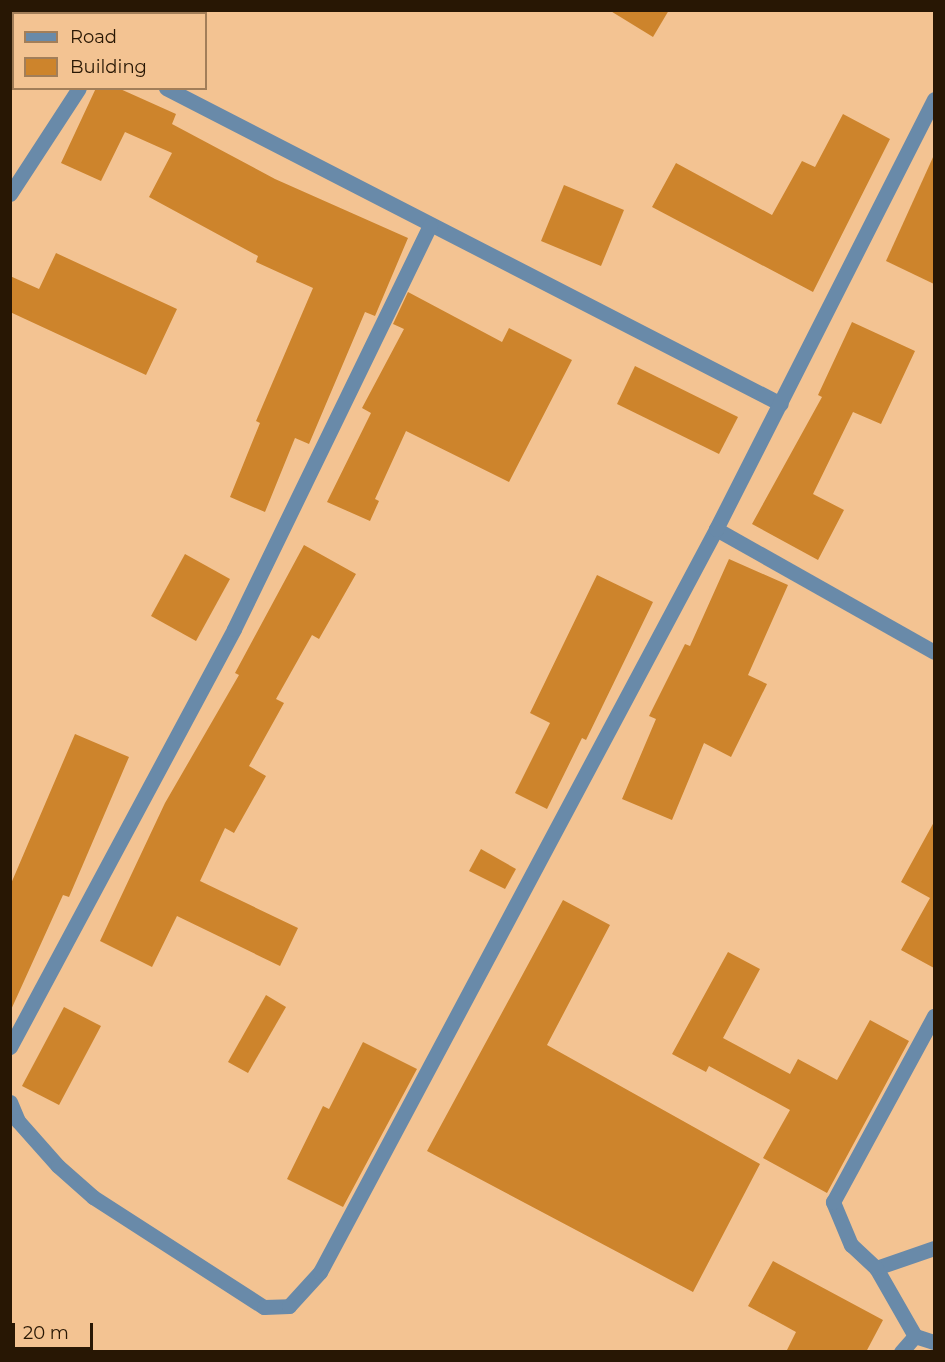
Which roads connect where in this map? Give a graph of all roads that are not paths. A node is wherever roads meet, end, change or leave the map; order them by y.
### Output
1 (78, 90) edge
2 (169, 90) edge
3 (934, 99) edge
4 (10, 194) edge
5 (430, 225) junction
6 (781, 404) junction
7 (717, 529) junction
8 (934, 652) edge
9 (934, 1016) edge
10 (10, 1047) edge
11 (10, 1102) edge
12 (934, 1248) edge
13 (876, 1268) junction
14 (915, 1336) junction
15 (934, 1342) edge
16 (901, 1352) edge

1 - 4 street
2 - 5 street
3 - 6 street
5 - 6 street
5 - 10 street
6 - 7 street
7 - 8 street
7 - 11 street
9 - 13 street
12 - 13 street
13 - 14 street
14 - 15 street
14 - 16 street

